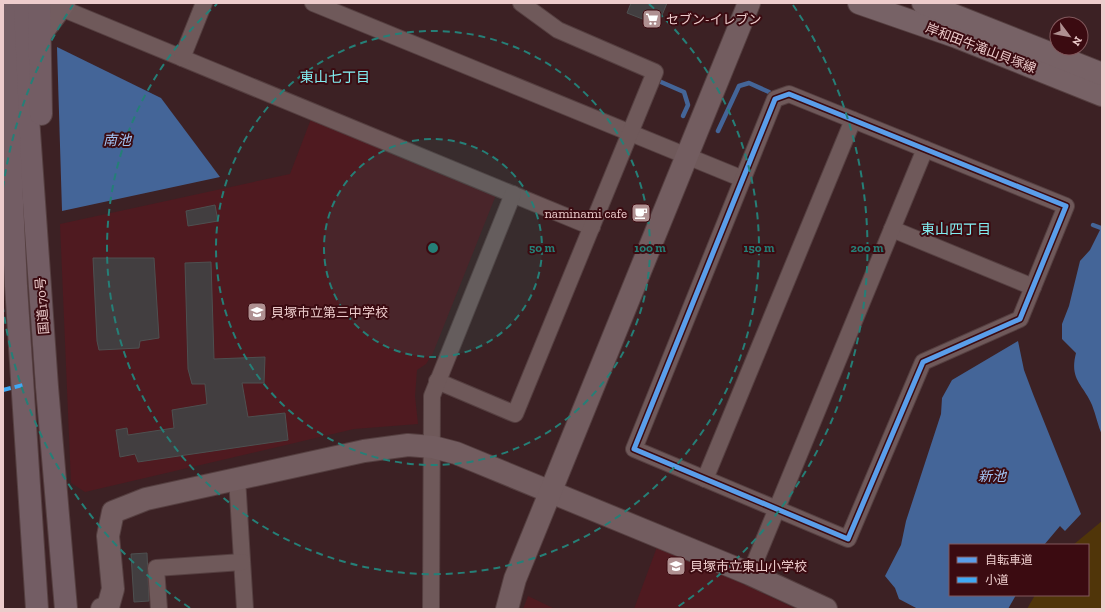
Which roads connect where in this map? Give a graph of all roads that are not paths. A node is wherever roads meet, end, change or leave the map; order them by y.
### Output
1 (20, 3) edge
2 (39, 3) edge
3 (204, 3) edge
4 (313, 3) edge
5 (521, 3) edge
6 (749, 3) edge
7 (858, 3) edge
8 (931, 4) edge
9 (63, 5) edge
10 (3, 9) edge
11 (40, 36) junction
12 (182, 58) junction
13 (1102, 74) edge
14 (1102, 95) edge
15 (853, 120) junction
16 (630, 134) junction
17 (925, 149) junction
18 (30, 155) junction
19 (687, 157) junction
20 (743, 179) junction
21 (513, 194) junction
22 (3, 200) edge
23 (592, 227) junction
24 (892, 229) junction
25 (16, 286) junction
26 (1033, 287) junction
27 (437, 381) junction
28 (433, 447) junction
29 (237, 478) junction
30 (705, 479) junction
31 (550, 492) junction
32 (777, 509) junction
33 (242, 562) junction
34 (750, 574) junction
35 (37, 609) edge
36 (66, 609) edge
37 (102, 609) edge
38 (159, 609) edge
39 (245, 609) edge
40 (431, 609) edge
41 (507, 609) edge
42 (826, 609) edge

1 - 18 highway, 国道170号
2 - 11 highway
3 - 12 street
4 - 16 street
5 - 16 street
6 - 19 street
7 - 14 main road, 岸和田牛滝山貝塚線
8 - 13 main road, 岸和田牛滝山貝塚線
9 - 11 street
9 - 12 street
10 - 25 highway, 国道170号
11 - 18 highway
12 - 21 street
15 - 17 street
15 - 20 street
15 - 30 street
16 - 19 street
16 - 23 street
17 - 24 street
17 - 26 street
18 - 36 highway, 国道170号
19 - 20 street
19 - 31 street
20 - 30 street
21 - 23 street
21 - 27 street
22 - 25 highway
23 - 27 street
24 - 26 street
24 - 32 street
25 - 35 highway, 国道170号
26 - 32 street
27 - 28 street
28 - 29 street
28 - 31 street
28 - 40 street
29 - 33 street
29 - 37 street
30 - 32 street
31 - 34 street
31 - 41 street
32 - 34 street
33 - 38 street
33 - 39 street
34 - 42 street

